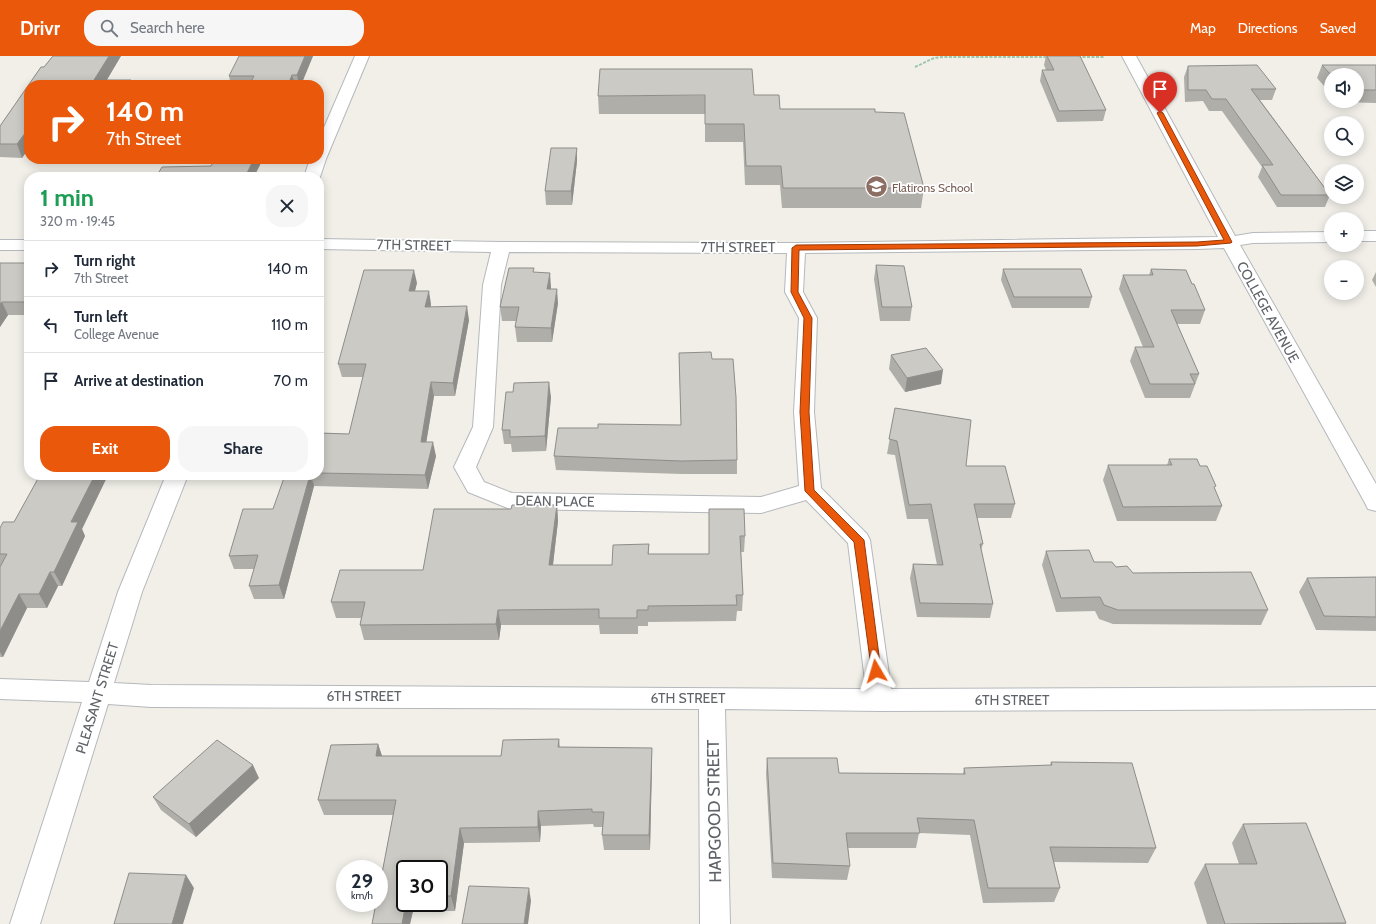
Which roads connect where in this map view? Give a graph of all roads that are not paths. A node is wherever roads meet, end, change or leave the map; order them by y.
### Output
1 (362, 56) edge
2 (1129, 56) edge
3 (324, 144) edge
4 (1364, 236) edge
5 (1376, 236) edge
6 (1324, 237) edge
7 (1229, 242) junction
8 (324, 244) edge
9 (0, 245) edge
10 (24, 245) edge
11 (501, 247) junction
12 (796, 248) junction
13 (175, 480) edge
14 (810, 491) junction
15 (1376, 502) edge
16 (0, 689) edge
17 (99, 694) junction
18 (712, 698) junction
19 (1376, 698) edge
20 (880, 700) junction
21 (25, 924) edge
22 (715, 924) edge

1 - 3 street
2 - 7 street, COLLEGE AVENUE
4 - 5 street
6 - 7 street, 7TH STREET
7 - 12 street, 7TH STREET
7 - 15 street, COLLEGE AVENUE
8 - 11 street, 7TH STREET
9 - 10 street
11 - 12 street, 7TH STREET
11 - 14 street, DEAN PLACE
12 - 14 street
13 - 17 street, PLEASANT STREET
14 - 20 street
16 - 17 street, 6TH STREET
17 - 18 street, 6TH STREET
17 - 21 street, PLEASANT STREET
18 - 20 street, 6TH STREET
18 - 22 street, HAPGOOD STREET
19 - 20 street, 6TH STREET

